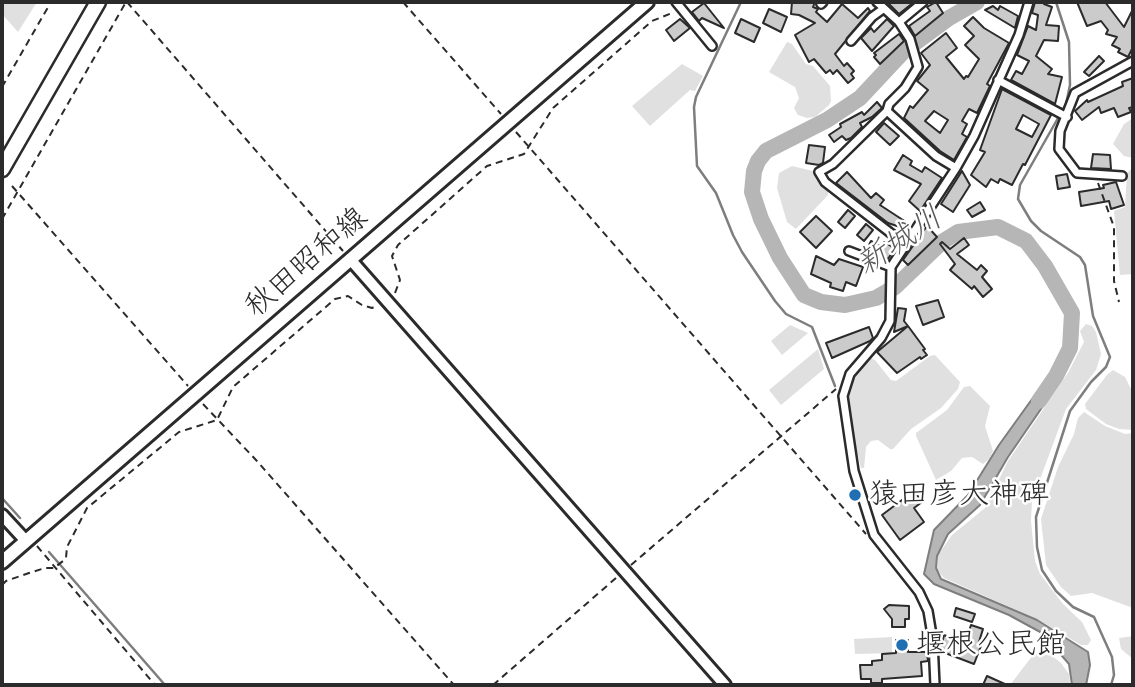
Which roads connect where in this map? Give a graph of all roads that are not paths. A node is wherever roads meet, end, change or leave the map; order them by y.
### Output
1 (98, 2) edge
2 (647, 2) edge
3 (676, 2) edge
4 (877, 2) edge
5 (923, 2) edge
6 (1030, 2) edge
7 (883, 9) junction
8 (899, 22) junction
9 (851, 40) dead end
10 (712, 46) dead end
11 (1133, 61) edge
12 (998, 80) junction
13 (887, 110) junction
14 (1067, 117) junction
15 (957, 168) junction
16 (2, 169) edge
17 (1122, 176) dead end
18 (906, 245) junction
19 (849, 251) dead end
20 (351, 260) junction
21 (890, 271) junction
22 (2, 514) edge
23 (28, 539) junction
24 (2, 562) edge
25 (725, 685) edge
26 (935, 685) edge

1 - 16 highway
2 - 20 main road, 秋田昭和線
3 - 10 street
4 - 7 street
5 - 8 street
6 - 12 street
7 - 8 street
7 - 9 street
8 - 13 street
11 - 14 street
12 - 14 street
12 - 15 street
13 - 15 street
13 - 18 street
14 - 17 street
15 - 18 street
18 - 21 street
19 - 21 street
20 - 23 main road, 秋田昭和線
20 - 25 street
21 - 26 street
22 - 23 street
23 - 24 main road, 秋田昭和線

